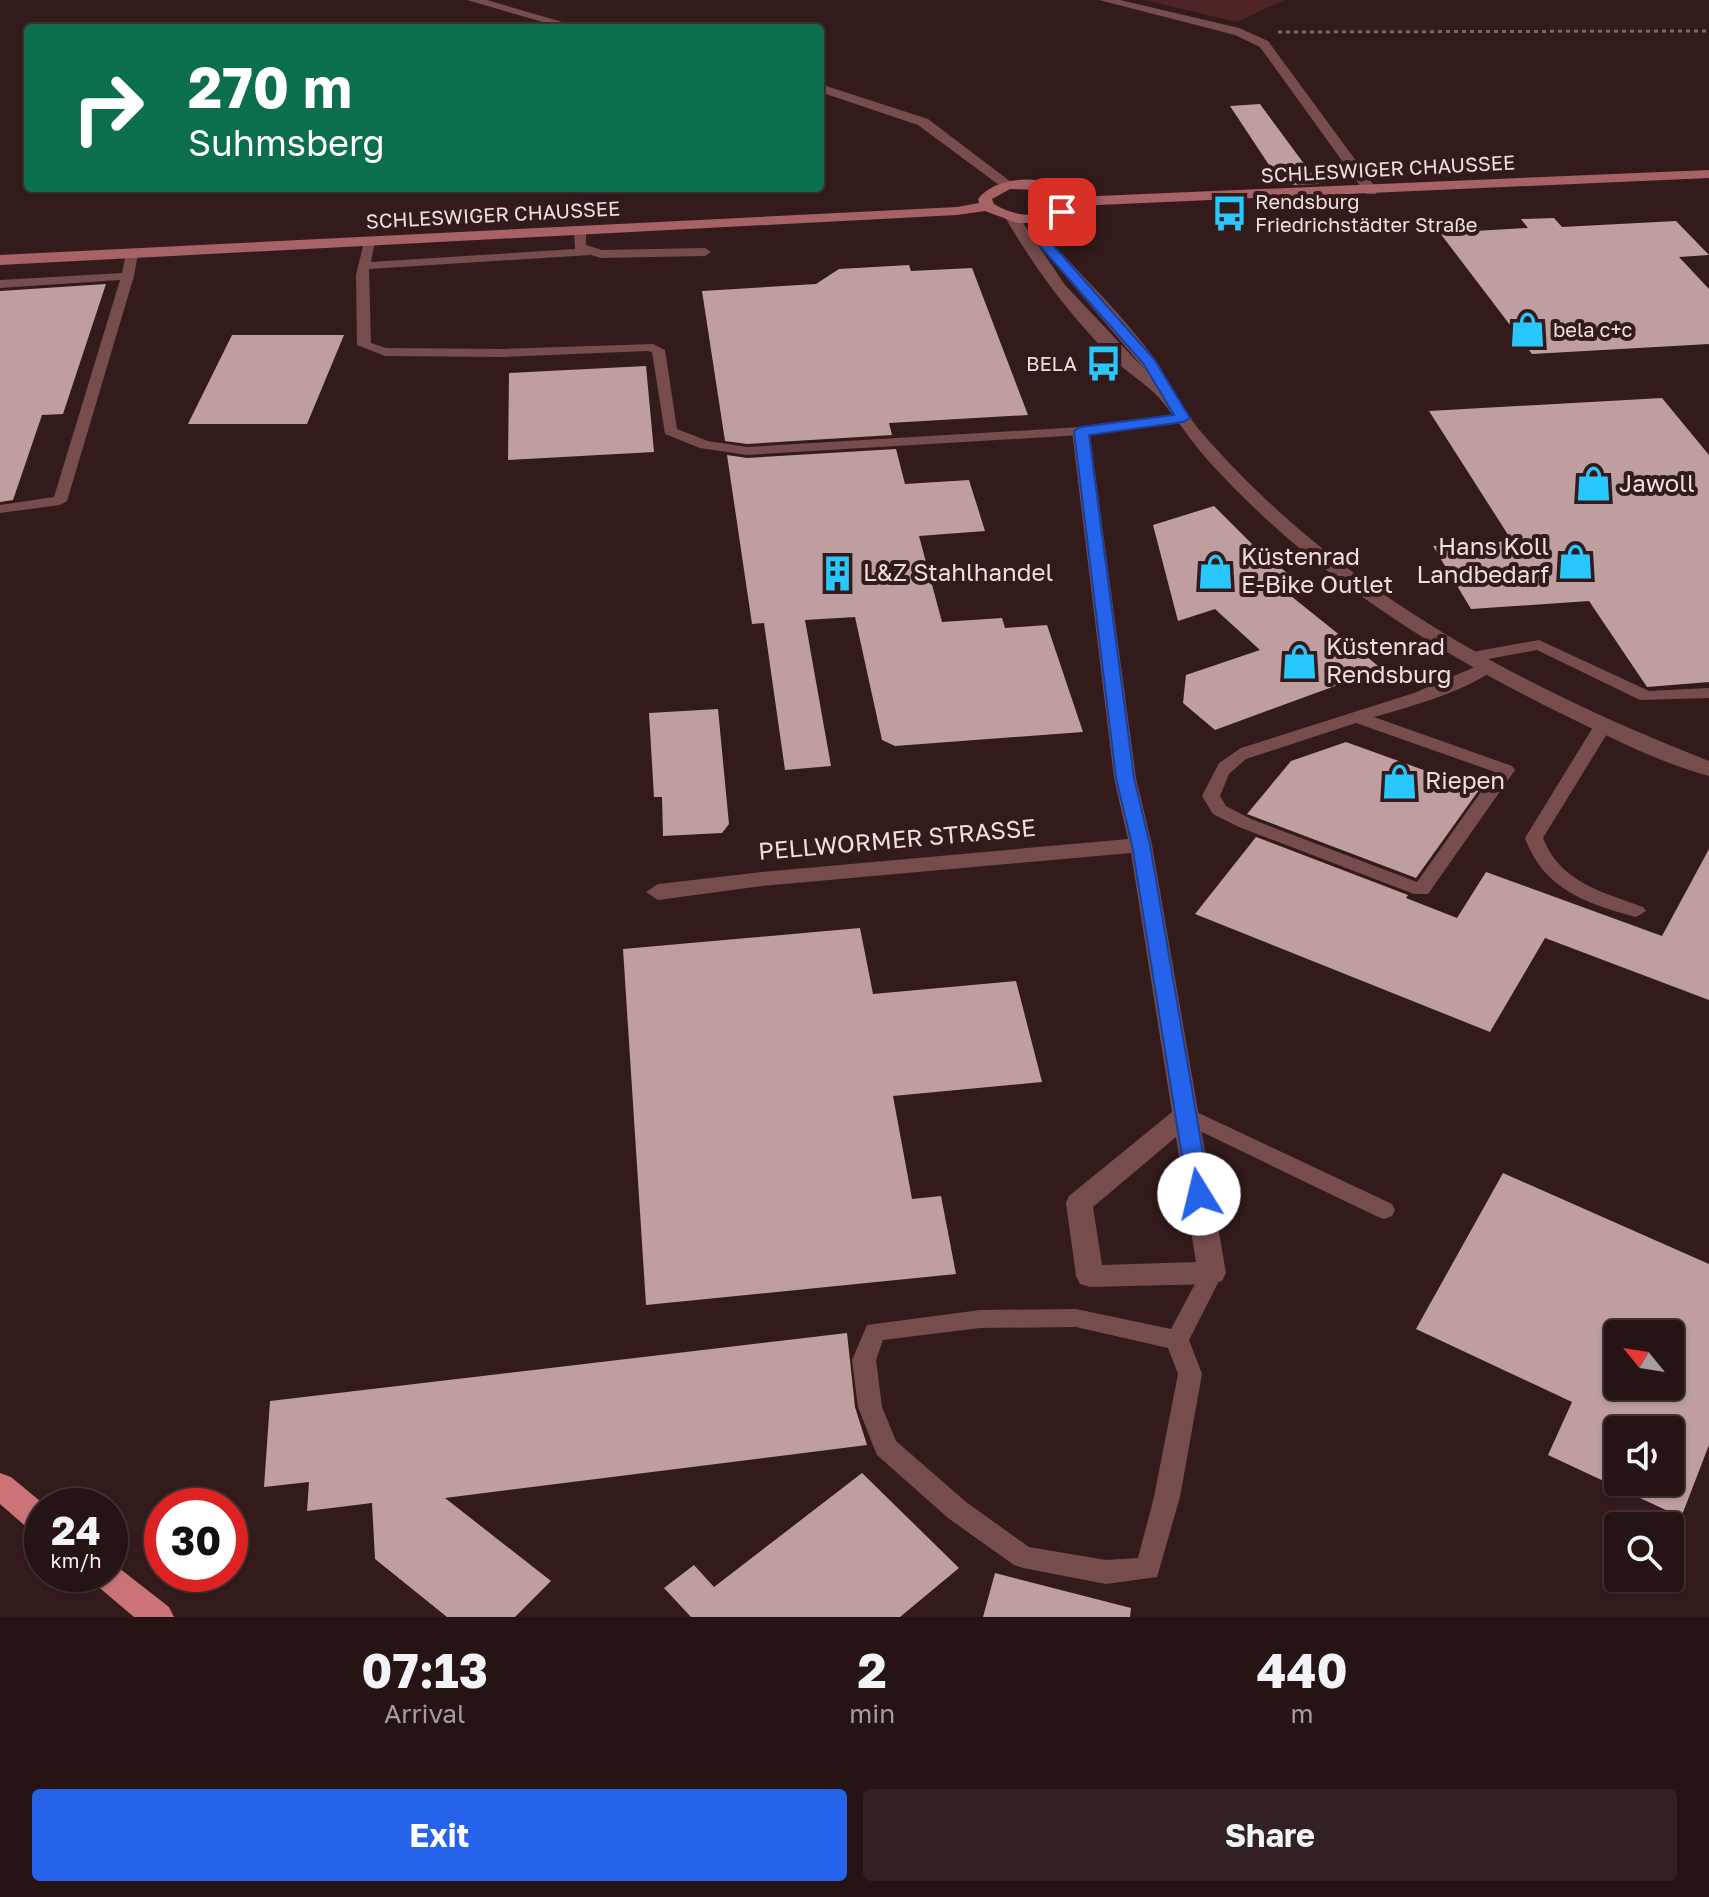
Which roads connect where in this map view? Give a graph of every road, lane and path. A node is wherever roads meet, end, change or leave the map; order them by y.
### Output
1 (473, 0) edge
2 (1105, 0) edge
3 (562, 24) edge
4 (1709, 31) edge
5 (1239, 32) junction
6 (824, 89) edge
7 (1709, 174) edge
8 (1008, 185) junction
9 (1371, 191) junction
10 (1069, 202) junction
11 (987, 206) junction
12 (1052, 216) junction
13 (1012, 217) junction
14 (580, 231) junction
15 (369, 241) junction
16 (588, 252) junction
17 (705, 252) dead end
18 (132, 253) junction
19 (0, 260) edge
20 (364, 266) junction
21 (128, 276) junction
22 (0, 284) edge
23 (1176, 410) junction
24 (1081, 431) junction
25 (0, 509) edge
26 (1481, 661) junction
27 (1709, 693) edge
28 (1354, 716) junction
29 (1604, 724) junction
30 (1709, 769) edge
31 (1141, 845) junction
32 (658, 892) dead end
33 (1636, 911) dead end
34 (1186, 1115) junction
35 (1384, 1210) dead end
36 (1212, 1273) junction
37 (1177, 1340) junction
38 (0, 1486) edge
39 (24, 1506) edge
40 (128, 1592) edge
41 (158, 1617) edge

1 - 3 street
2 - 5 street
4 - 5 path
5 - 9 street
6 - 8 street
7 - 9 main road, SCHLESWIGER CHAUSSEE
8 - 10 main road
8 - 11 main road
9 - 10 main road, SCHLESWIGER CHAUSSEE
10 - 12 main road
11 - 13 main road
11 - 14 main road, SCHLESWIGER CHAUSSEE
12 - 13 main road
12 - 23 street
13 - 23 street
14 - 15 main road, SCHLESWIGER CHAUSSEE
14 - 16 lane
15 - 18 main road, SCHLESWIGER CHAUSSEE
15 - 20 lane
16 - 17 lane
16 - 20 lane
18 - 19 main road, SCHLESWIGER CHAUSSEE
18 - 21 lane
20 - 24 lane
21 - 22 lane
21 - 25 lane
23 - 24 street
23 - 26 street
24 - 31 street
26 - 27 lane
26 - 28 lane
26 - 29 street
28 - 28 lane
29 - 30 street
29 - 33 lane
31 - 32 street, PELLWORMER STRASSE
31 - 34 street
34 - 35 lane
34 - 36 street
34 - 36 street
36 - 37 lane
37 - 37 lane
38 - 39 main road
40 - 41 main road

